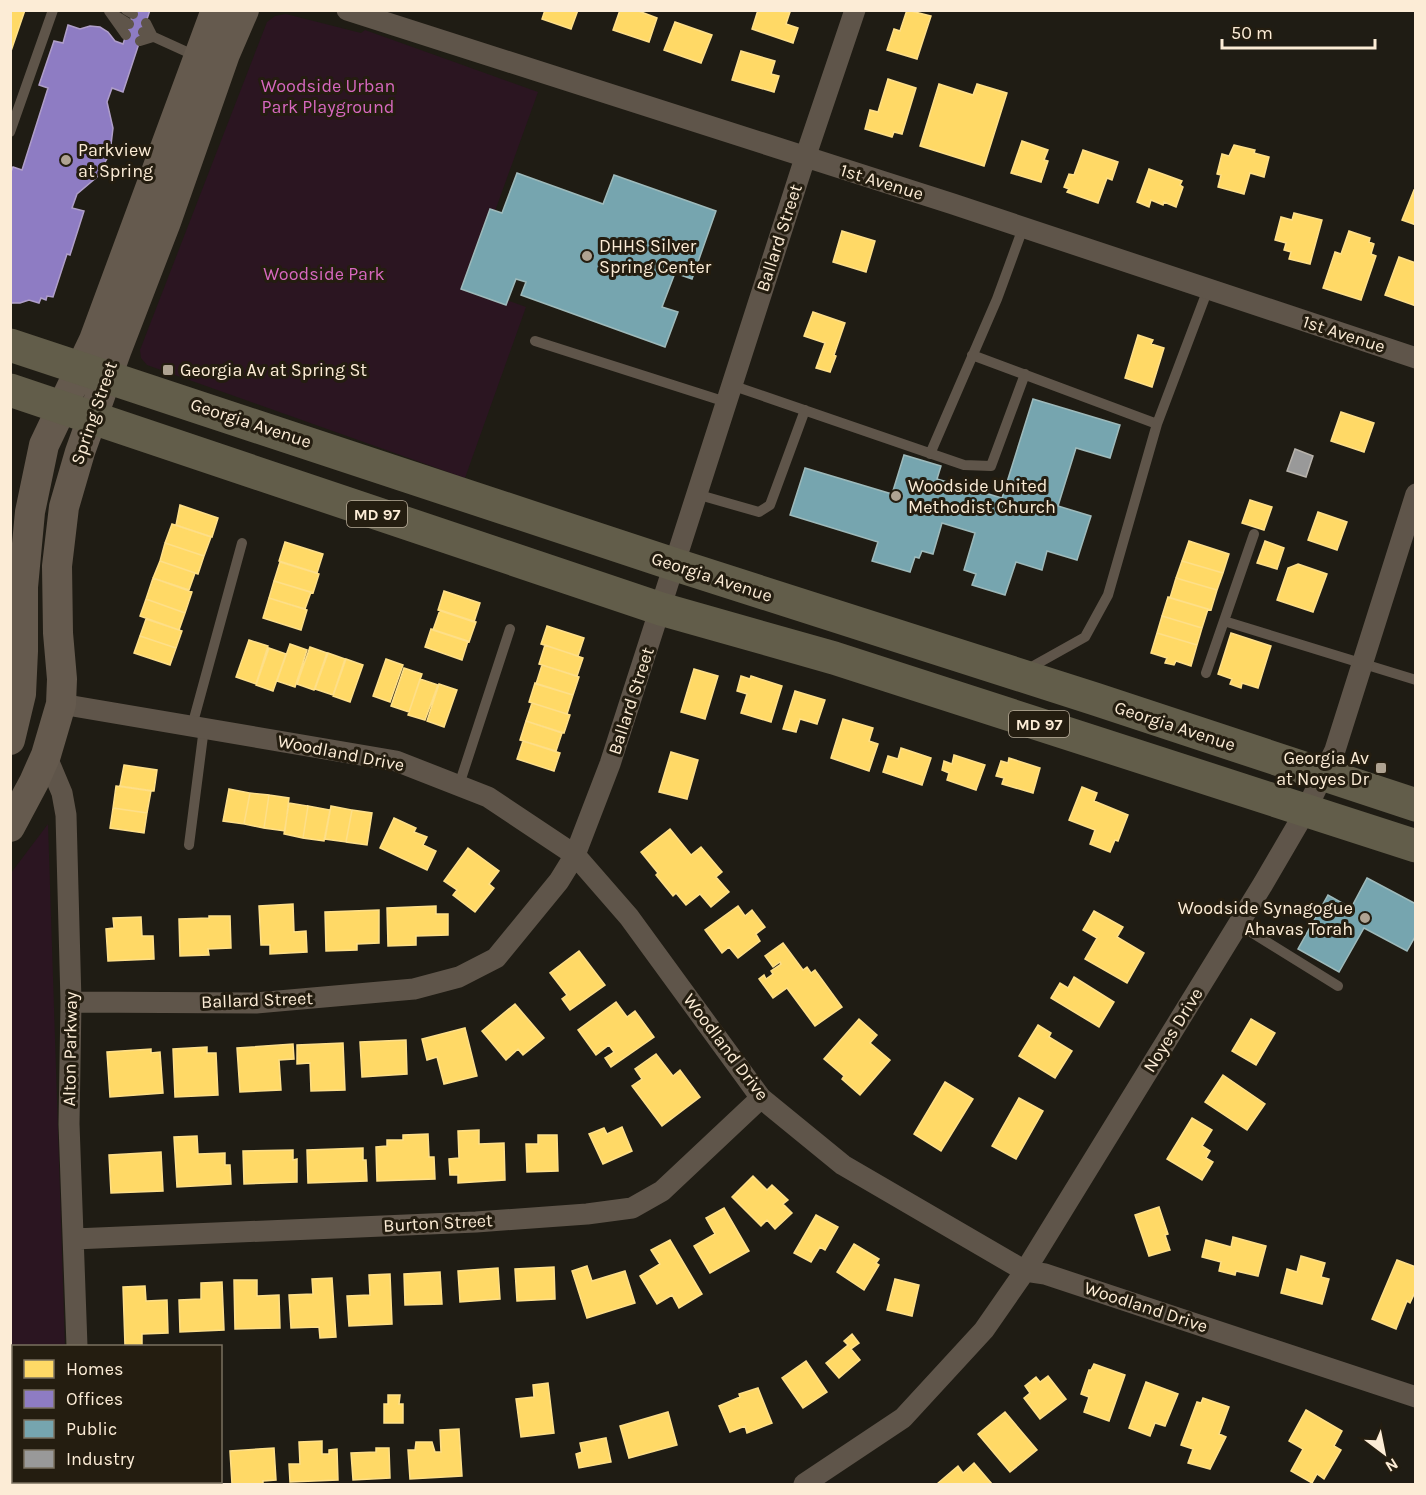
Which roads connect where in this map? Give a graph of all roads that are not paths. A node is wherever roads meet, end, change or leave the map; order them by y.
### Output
1 (52, 10) edge
2 (216, 10) edge
3 (244, 10) edge
4 (347, 10) edge
5 (855, 10) edge
6 (108, 11) edge
7 (129, 21) edge
8 (146, 33) dead end
9 (198, 57) junction
10 (10, 132) edge
11 (805, 158) junction
12 (1023, 228) junction
13 (1208, 289) junction
14 (534, 341) dead end
15 (10, 345) edge
16 (972, 355) junction
17 (1416, 358) edge
18 (95, 372) junction
19 (1025, 374) junction
20 (10, 390) edge
21 (729, 394) junction
22 (805, 410) junction
23 (78, 414) junction
24 (1157, 424) junction
25 (930, 454) junction
26 (696, 494) junction
27 (1416, 494) edge
28 (1254, 534) dead end
29 (242, 543) dead end
30 (674, 564) junction
31 (661, 609) junction
32 (1224, 621) junction
33 (510, 629) dead end
34 (1362, 663) junction
35 (1206, 673) dead end
36 (1018, 675) junction
37 (1416, 680) edge
38 (61, 704) junction
39 (198, 727) junction
40 (10, 740) edge
41 (46, 755) junction
42 (1322, 774) junction
43 (459, 785) junction
44 (1416, 805) edge
45 (1305, 812) junction
46 (10, 827) edge
47 (189, 845) dead end
48 (1416, 846) edge
49 (575, 855) junction
50 (1238, 924) junction
51 (1338, 986) dead end
52 (71, 1002) junction
53 (761, 1098) junction
54 (74, 1239) junction
55 (1025, 1270) junction
56 (77, 1345) edge
57 (1416, 1397) edge
58 (804, 1485) edge

1 - 10 lane
2 - 9 main road, Spring Street
3 - 18 main road, Spring Street
4 - 11 street, 1st Avenue
5 - 11 street, Ballard Street
6 - 7 lane
8 - 9 lane
9 - 18 main road, Spring Street
11 - 12 street, 1st Avenue
11 - 21 street, Ballard Street
12 - 13 street, 1st Avenue
12 - 16 lane
13 - 17 street, 1st Avenue
13 - 24 lane
14 - 21 lane
15 - 18 main road, Georgia Avenue / MD 97
16 - 19 lane
16 - 25 lane
18 - 23 main road, Spring Street
18 - 30 main road, Georgia Avenue / MD 97
19 - 24 lane
19 - 25 lane
20 - 23 main road, MD 97
21 - 22 lane
21 - 26 street, Ballard Street
22 - 25 lane
22 - 26 lane
23 - 31 main road, MD 97
23 - 38 main road, Spring Street
23 - 40 main road, Spring Street
24 - 36 lane
26 - 30 street, Ballard Street
27 - 34 street, Noyes Drive
28 - 32 lane
29 - 39 lane
30 - 31 street, Ballard Street
30 - 36 main road, Georgia Avenue / MD 97
31 - 45 main road, MD 97
31 - 49 street, Ballard Street
32 - 34 lane
32 - 35 lane
33 - 43 lane
34 - 37 lane
34 - 42 street, Noyes Drive
36 - 42 main road, Georgia Avenue / MD 97
38 - 39 street, Woodland Drive
38 - 41 main road, Spring Street
39 - 43 street, Woodland Drive
39 - 47 lane
41 - 46 main road, Spring Street
41 - 52 street, Alton Parkway
42 - 44 main road, Georgia Avenue / MD 97
42 - 45 street, Noyes Drive
43 - 49 street, Woodland Drive
45 - 48 main road, MD 97
45 - 50 street, Noyes Drive
49 - 52 street, Ballard Street
49 - 53 street, Woodland Drive
50 - 51 lane
50 - 55 street, Noyes Drive
52 - 54 street, Alton Parkway
53 - 54 street, Burton Street
53 - 55 street, Woodland Drive
54 - 56 street, Alton Parkway
55 - 57 street, Woodland Drive
55 - 58 street, Noyes Drive

